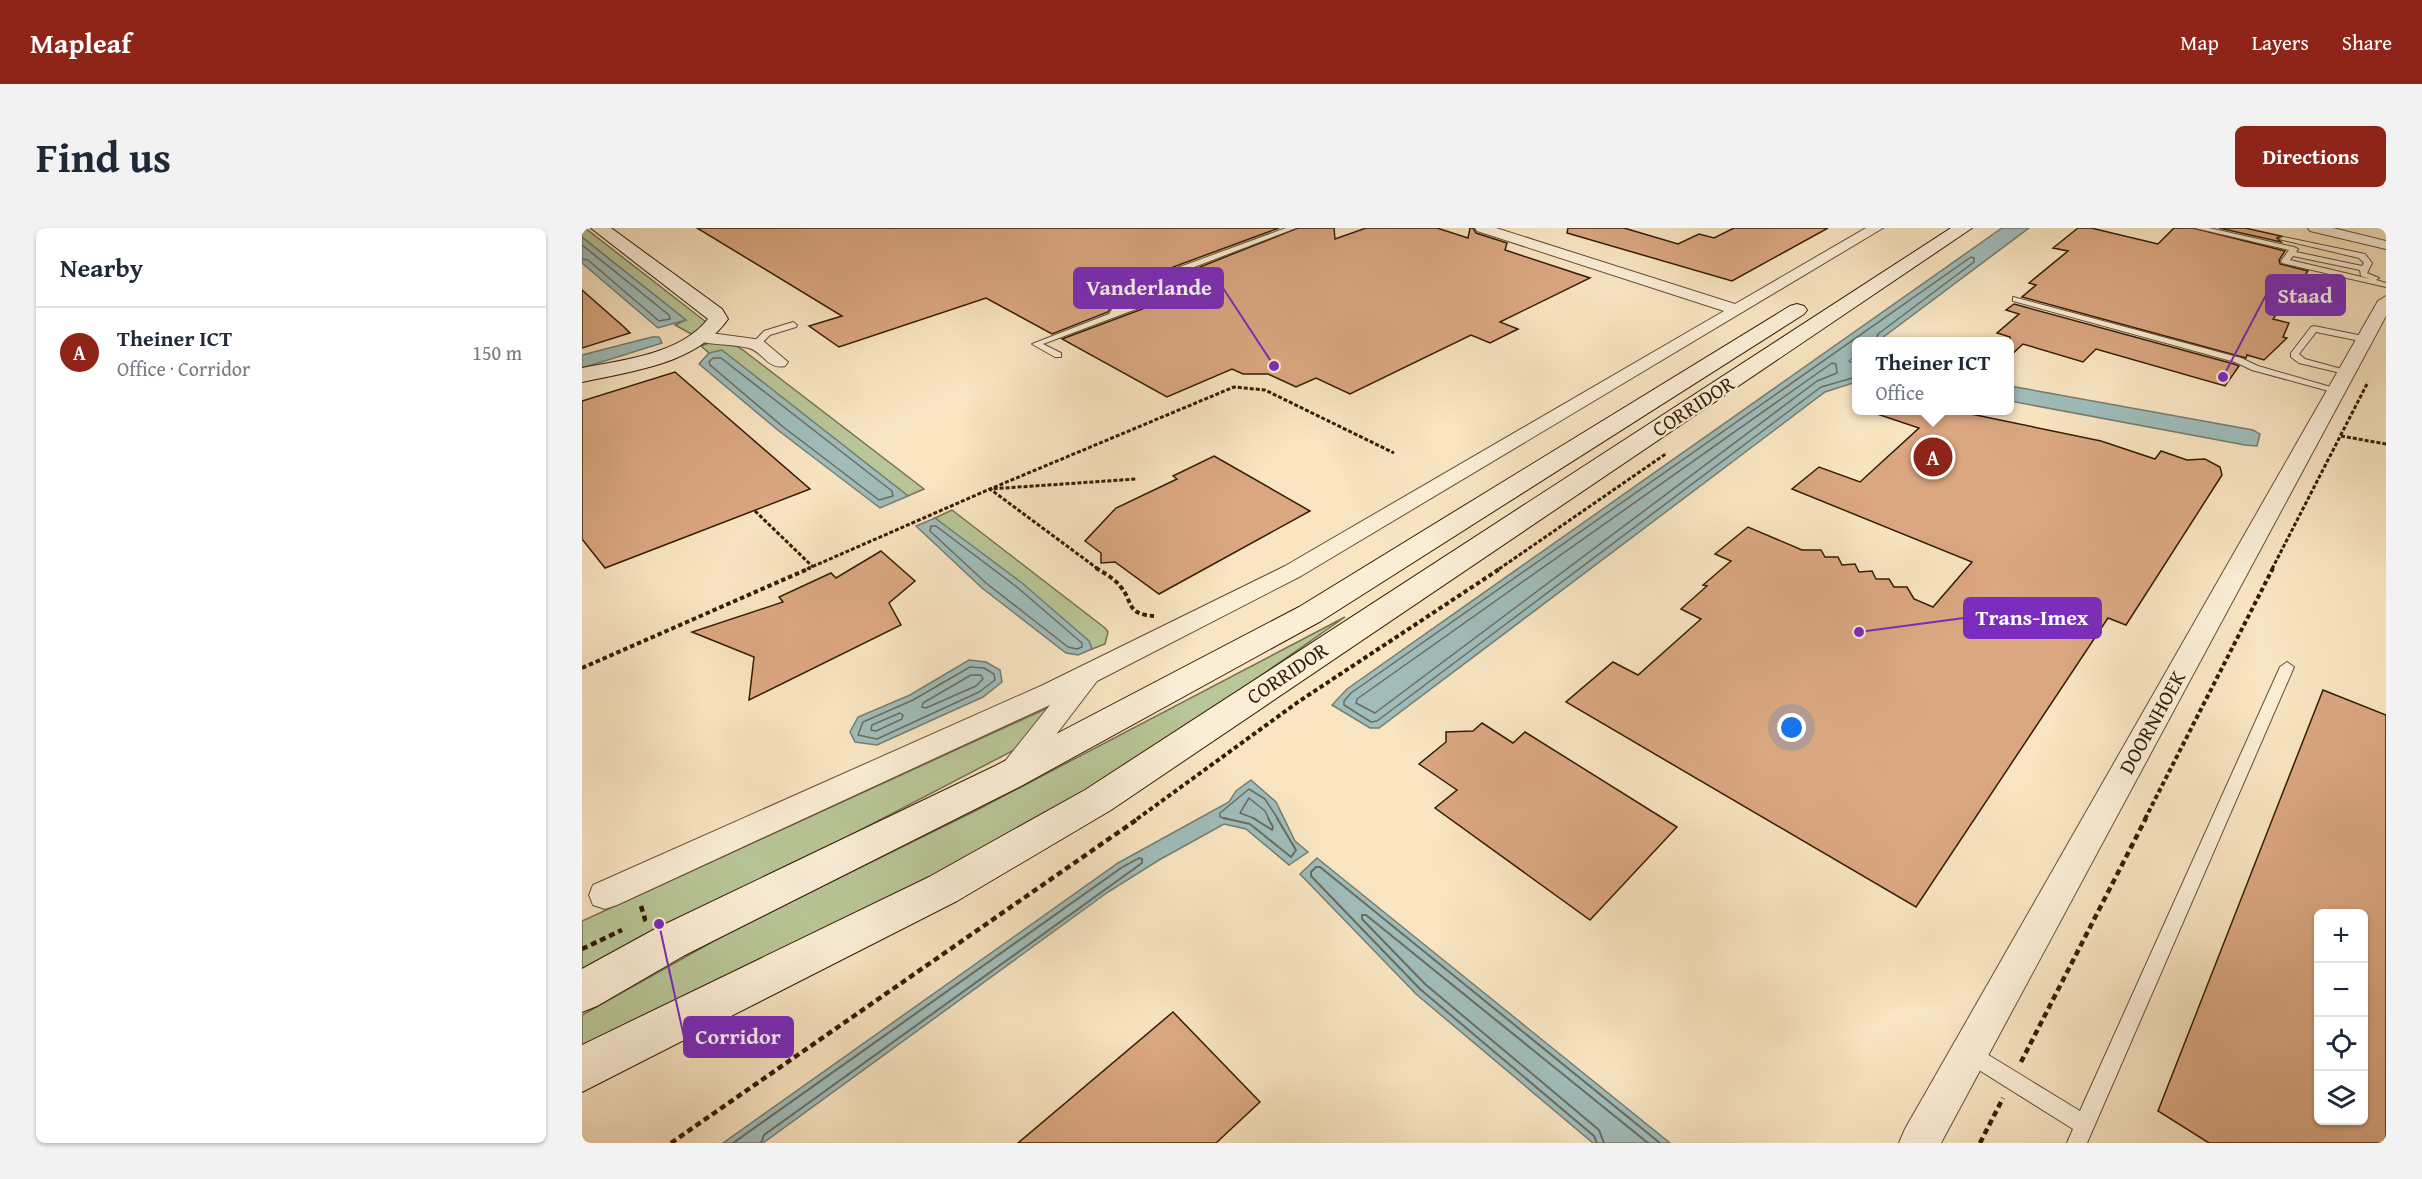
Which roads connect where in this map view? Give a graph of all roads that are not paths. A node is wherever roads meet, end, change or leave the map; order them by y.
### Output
1 (600, 228) edge
2 (1292, 228) edge
3 (1482, 228) edge
4 (1875, 228) edge
5 (1928, 228) edge
6 (1963, 228) edge
7 (2199, 228) edge
8 (2233, 228) edge
9 (2315, 228) edge
10 (2386, 243) edge
11 (2291, 253) junction
12 (1182, 269) junction
13 (2364, 269) junction
14 (2386, 283) edge
15 (2016, 299) dead end
16 (2386, 301) edge
17 (1735, 309) junction
18 (1112, 315) junction
19 (793, 325) dead end
20 (703, 337) junction
21 (762, 338) junction
22 (2365, 339) junction
23 (1058, 355) dead end
24 (779, 362) dead end
25 (626, 365) junction
26 (582, 375) edge
27 (2351, 379) junction
28 (582, 382) edge
29 (2287, 667) dead end
30 (1088, 675) junction
31 (1008, 776) junction
32 (605, 895) dead end
33 (582, 992) edge
34 (1968, 1053) junction
35 (582, 1069) edge
36 (2080, 1134) edge
37 (1919, 1143) edge

1 - 20 main road
2 - 12 lane
3 - 17 street
4 - 17 street, CORRIDOR
5 - 31 main road, CORRIDOR
6 - 35 main road, CORRIDOR
7 - 11 lane
8 - 13 lane
9 - 10 street
11 - 13 lane
11 - 14 lane
12 - 18 lane
12 - 18 lane
13 - 14 lane
15 - 27 lane
16 - 22 street, DOORNHOEK
17 - 30 street, CORRIDOR
18 - 23 lane
19 - 21 lane
20 - 21 street
20 - 25 main road
21 - 24 street
22 - 27 street, DOORNHOEK
22 - 27 lane
25 - 26 main road
25 - 28 main road
27 - 34 street, DOORNHOEK
29 - 36 lane
30 - 31 street, CORRIDOR
30 - 32 street, CORRIDOR
31 - 33 main road, CORRIDOR
34 - 36 lane
34 - 37 street, DOORNHOEK

